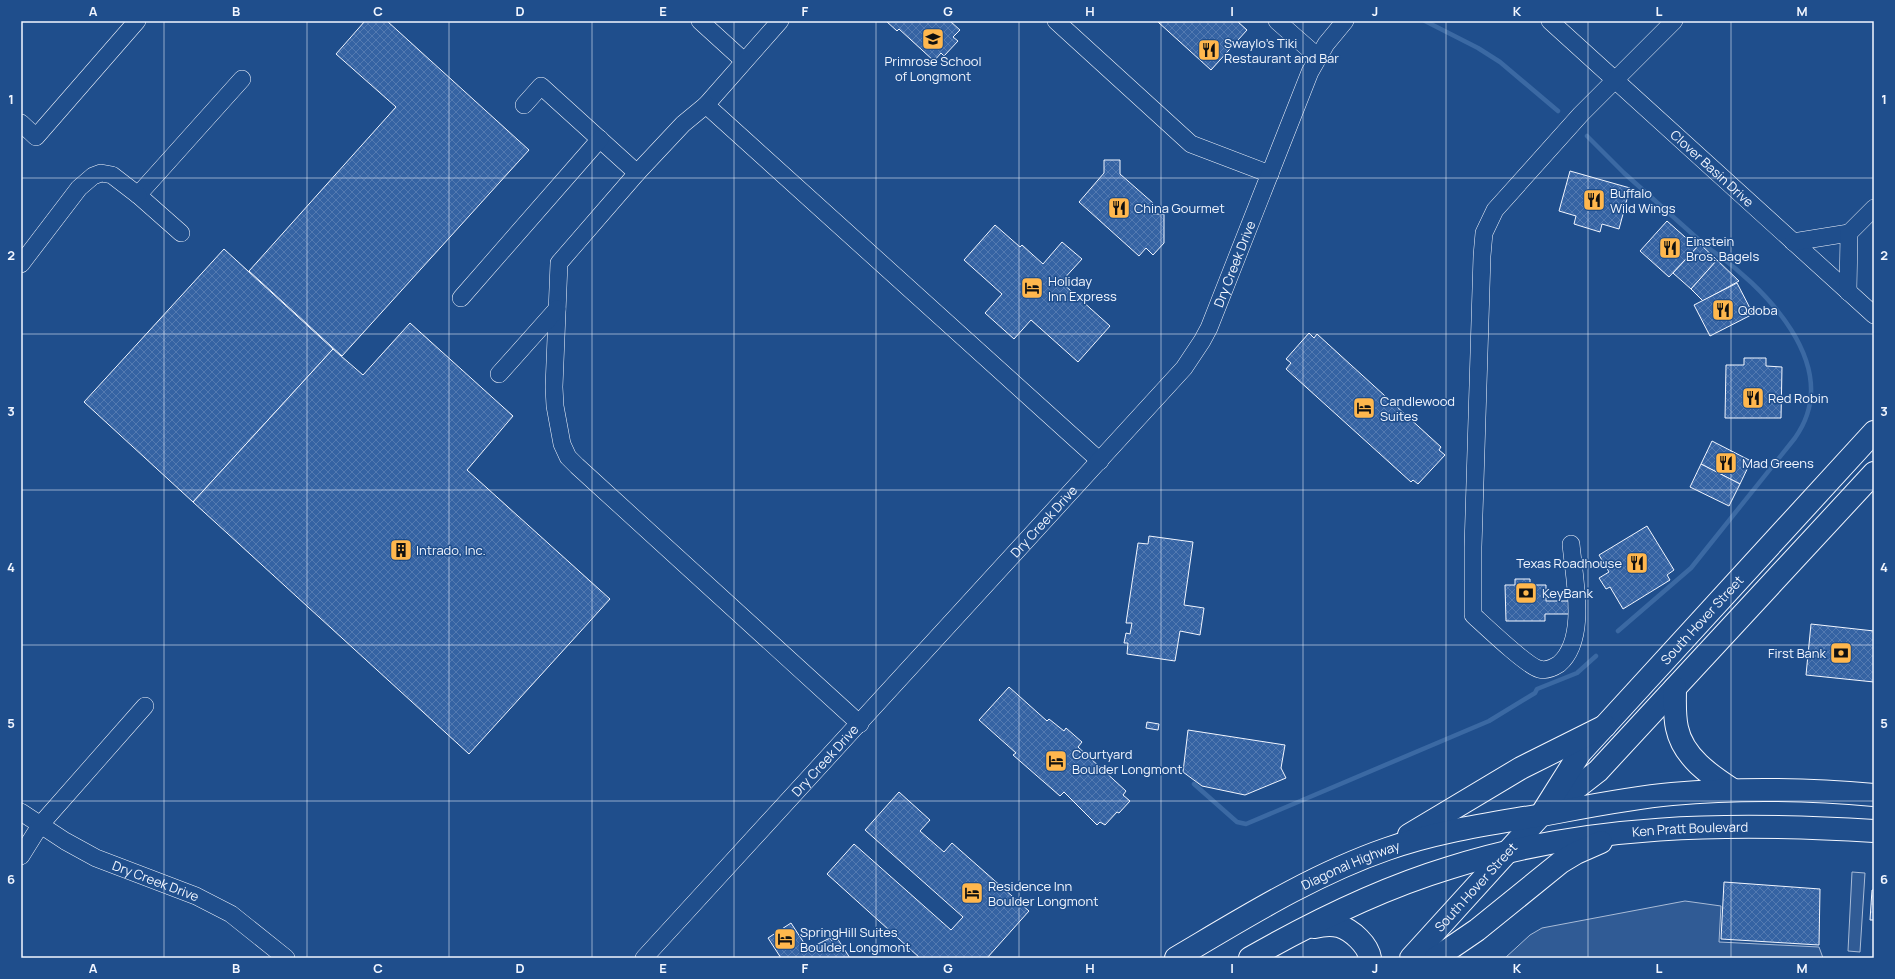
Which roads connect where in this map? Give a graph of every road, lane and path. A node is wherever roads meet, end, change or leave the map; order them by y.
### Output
1 (137, 21) edge
2 (700, 21) edge
3 (780, 21) edge
4 (1056, 21) edge
5 (1276, 21) edge
6 (1345, 21) edge
7 (1550, 21) edge
8 (1674, 21) edge
9 (1318, 57) junction
10 (744, 61) junction
11 (242, 79) dead end
12 (1615, 80) junction
13 (524, 105) dead end
14 (706, 105) junction
15 (21, 123) edge
16 (600, 139) junction
17 (638, 173) junction
18 (1270, 174) junction
19 (138, 195) junction
20 (1874, 208) edge
21 (181, 234) dead end
22 (1849, 234) junction
23 (1793, 242) junction
24 (21, 264) edge
25 (1848, 292) junction
26 (461, 298) dead end
27 (557, 309) junction
28 (1874, 316) edge
29 (499, 374) dead end
30 (1874, 432) edge
31 (1100, 461) junction
32 (1874, 473) edge
33 (1571, 544) dead end
34 (1675, 688) junction
35 (145, 706) dead end
36 (860, 724) junction
37 (1606, 726) junction
38 (1733, 790) junction
39 (1874, 795) edge
40 (21, 812) edge
41 (1540, 815) junction
42 (41, 824) junction
43 (1640, 831) junction
44 (1874, 831) edge
45 (1388, 848) junction
46 (1507, 852) junction
47 (21, 856) edge
48 (1307, 928) junction
49 (286, 958) edge
50 (644, 958) edge
51 (1176, 958) edge
52 (1250, 958) edge
53 (1370, 958) edge
54 (1411, 958) edge
55 (1436, 958) edge

1 - 15 street
2 - 10 street
3 - 10 street
4 - 18 street
5 - 9 street
6 - 9 street, Dry Creek Drive
7 - 12 street, Clover Basin Drive
8 - 12 street
9 - 18 street, Dry Creek Drive
10 - 14 street
11 - 19 street
12 - 23 street, Clover Basin Drive
12 - 33 street
13 - 16 street
14 - 17 street
14 - 31 street
16 - 17 street
16 - 26 street
17 - 27 street
18 - 31 street, Dry Creek Drive
19 - 21 street
19 - 24 street
20 - 22 street
22 - 23 street
22 - 25 street
23 - 25 street, Clover Basin Drive
25 - 28 street, Clover Basin Drive
27 - 29 street
27 - 36 street
30 - 37 main road, South Hover Street
31 - 36 street, Dry Creek Drive
32 - 34 main road, South Hover Street
34 - 38 main road
34 - 41 main road, South Hover Street
35 - 42 street
36 - 50 street, Dry Creek Drive
37 - 41 main road, South Hover Street
37 - 45 main road
38 - 39 main road
38 - 41 main road
40 - 42 street, Dry Creek Drive
41 - 45 main road, Diagonal Highway
41 - 46 main road, South Hover Street
42 - 47 street
42 - 49 street, Dry Creek Drive
43 - 44 main road, Ken Pratt Boulevard
43 - 46 main road, Ken Pratt Boulevard
43 - 55 main road
45 - 51 main road, Diagonal Highway
46 - 48 main road
46 - 54 main road, South Hover Street
48 - 52 main road
48 - 53 main road

